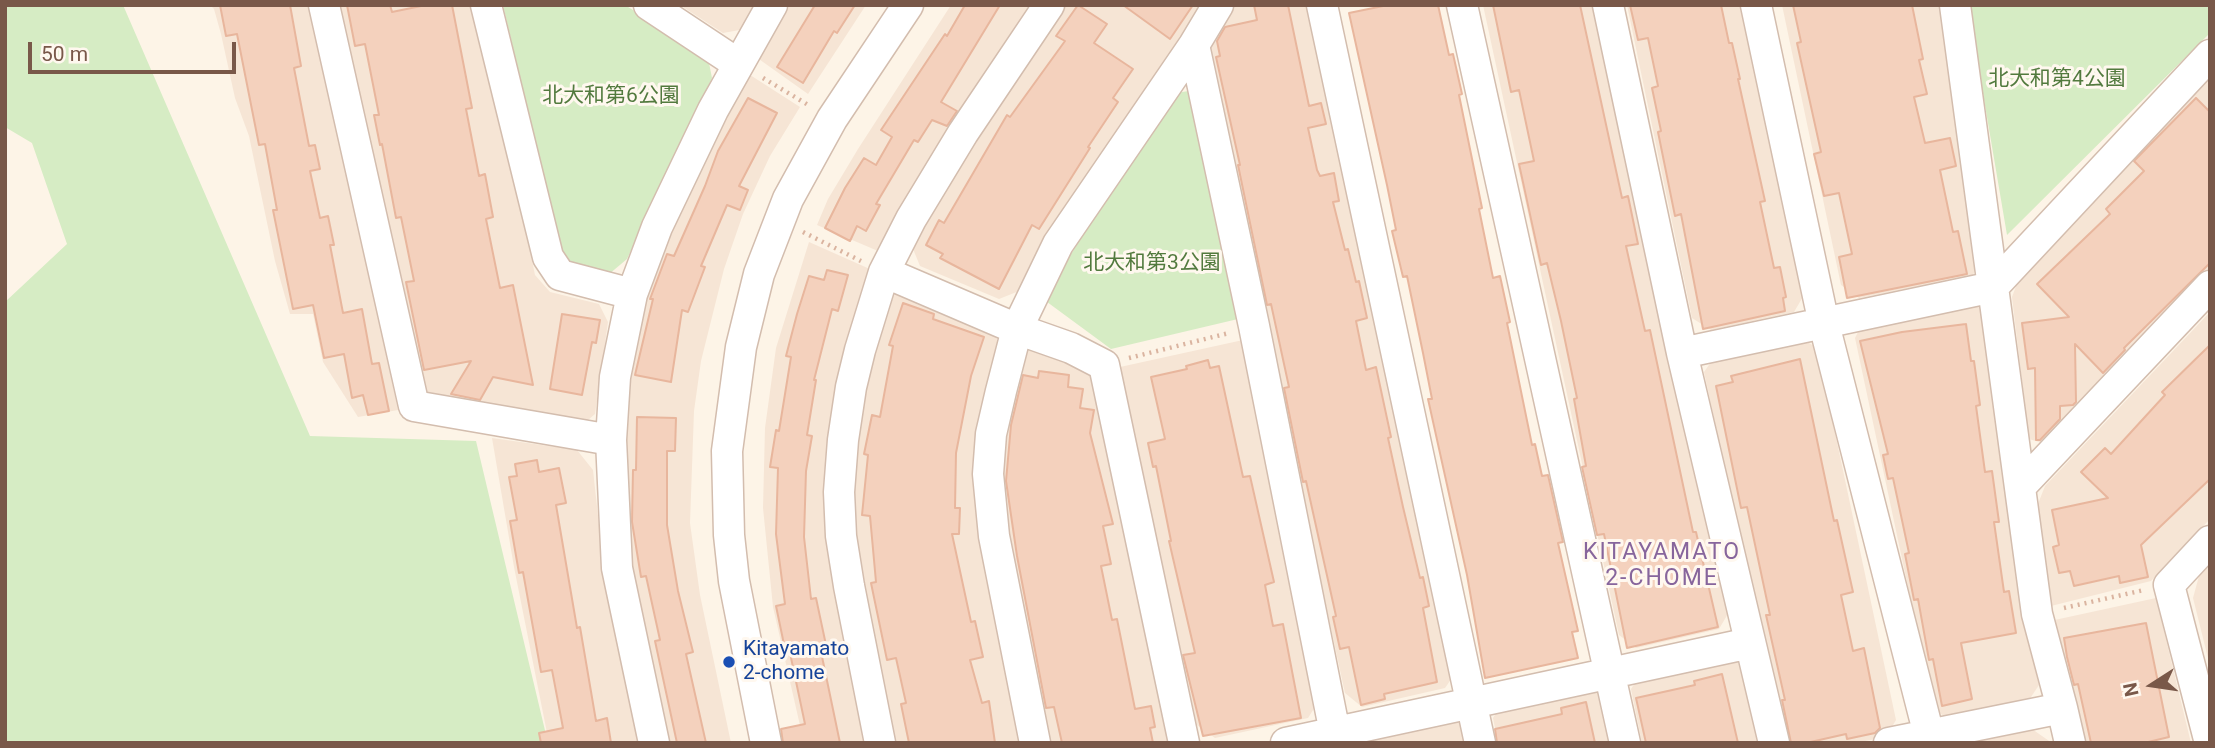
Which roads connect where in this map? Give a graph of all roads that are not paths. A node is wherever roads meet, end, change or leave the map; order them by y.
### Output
1 (324, 5) edge
2 (486, 5) edge
3 (649, 5) edge
4 (772, 5) edge
5 (908, 5) edge
6 (1049, 5) edge
7 (1218, 5) edge
8 (1322, 5) edge
9 (1462, 5) edge
10 (1608, 5) edge
11 (1756, 5) edge
12 (1955, 5) edge
13 (1194, 45) junction
14 (2210, 55) edge
15 (738, 64) junction
16 (884, 272) junction
17 (2210, 286) edge
18 (1993, 287) junction
19 (632, 294) junction
20 (1824, 324) junction
21 (1017, 329) junction
22 (1682, 353) junction
23 (611, 440) junction
24 (2021, 486) junction
25 (2210, 541) edge
26 (1750, 643) junction
27 (1611, 673) junction
28 (1471, 702) junction
29 (2062, 708) junction
30 (1336, 738) edge
31 (1930, 738) edge
32 (654, 743) edge
33 (766, 743) edge
34 (880, 743) edge
35 (1035, 743) edge
36 (1184, 743) edge
37 (1286, 743) edge
38 (1480, 743) edge
39 (1625, 743) edge
40 (1774, 743) edge
41 (1889, 743) edge
42 (2070, 743) edge
43 (2210, 743) edge

1 - 23 street
2 - 19 street
3 - 15 street
4 - 15 street
5 - 33 street
6 - 16 street
7 - 13 street
8 - 28 street
9 - 27 street
10 - 22 street
11 - 20 street
12 - 18 street
13 - 21 street
13 - 30 street
14 - 18 street
15 - 19 street
16 - 21 street
16 - 34 street
17 - 24 street
18 - 20 street
18 - 24 street
19 - 23 street
20 - 22 street
20 - 31 street
21 - 35 street
21 - 36 street
22 - 26 street
23 - 32 street
24 - 29 street
25 - 43 street
26 - 27 street
26 - 40 street
27 - 28 street
27 - 39 street
28 - 30 street
28 - 38 street
29 - 31 street
29 - 42 street
30 - 37 street
31 - 41 street

